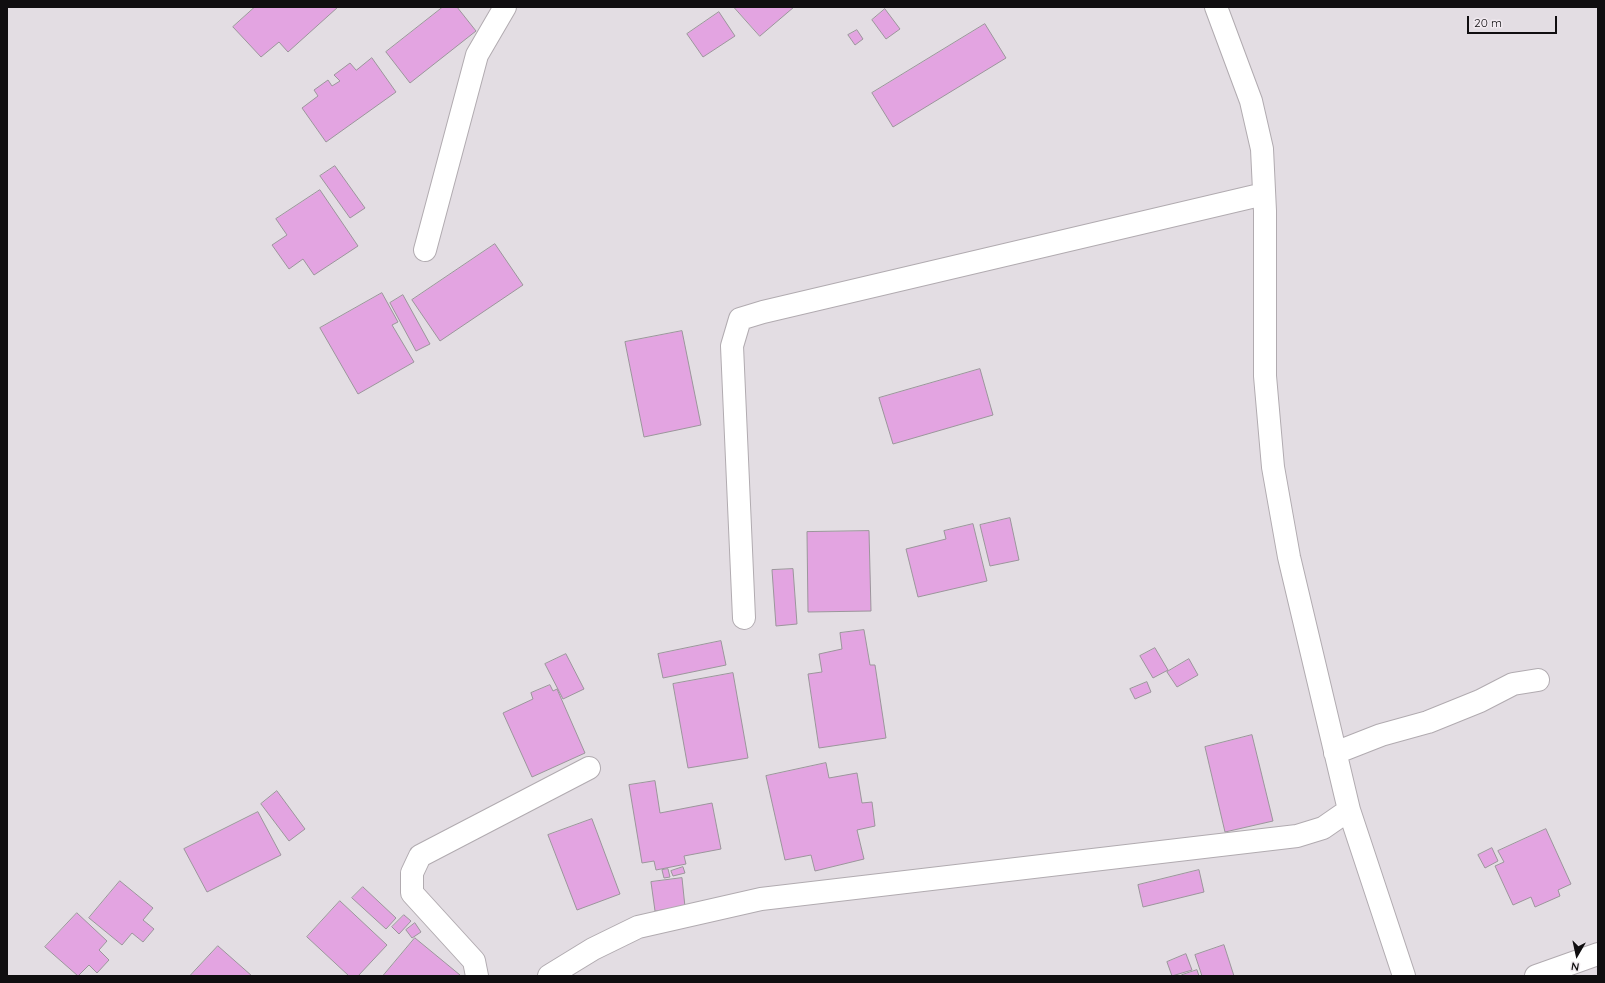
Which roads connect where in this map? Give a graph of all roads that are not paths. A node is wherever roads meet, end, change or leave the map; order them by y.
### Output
1 (504, 7) edge
2 (1216, 7) edge
3 (1264, 194) junction
4 (425, 250) dead end
5 (744, 618) dead end
6 (1538, 680) dead end
7 (1335, 753) junction
8 (589, 768) dead end
9 (1349, 810) junction
10 (1598, 954) edge
11 (477, 976) edge
12 (549, 976) edge
13 (1404, 976) edge
14 (1536, 976) edge

1 - 4 street
2 - 3 street
3 - 5 street
3 - 7 street
6 - 7 street
7 - 9 street
8 - 11 street
9 - 12 street
9 - 13 street
10 - 14 street

